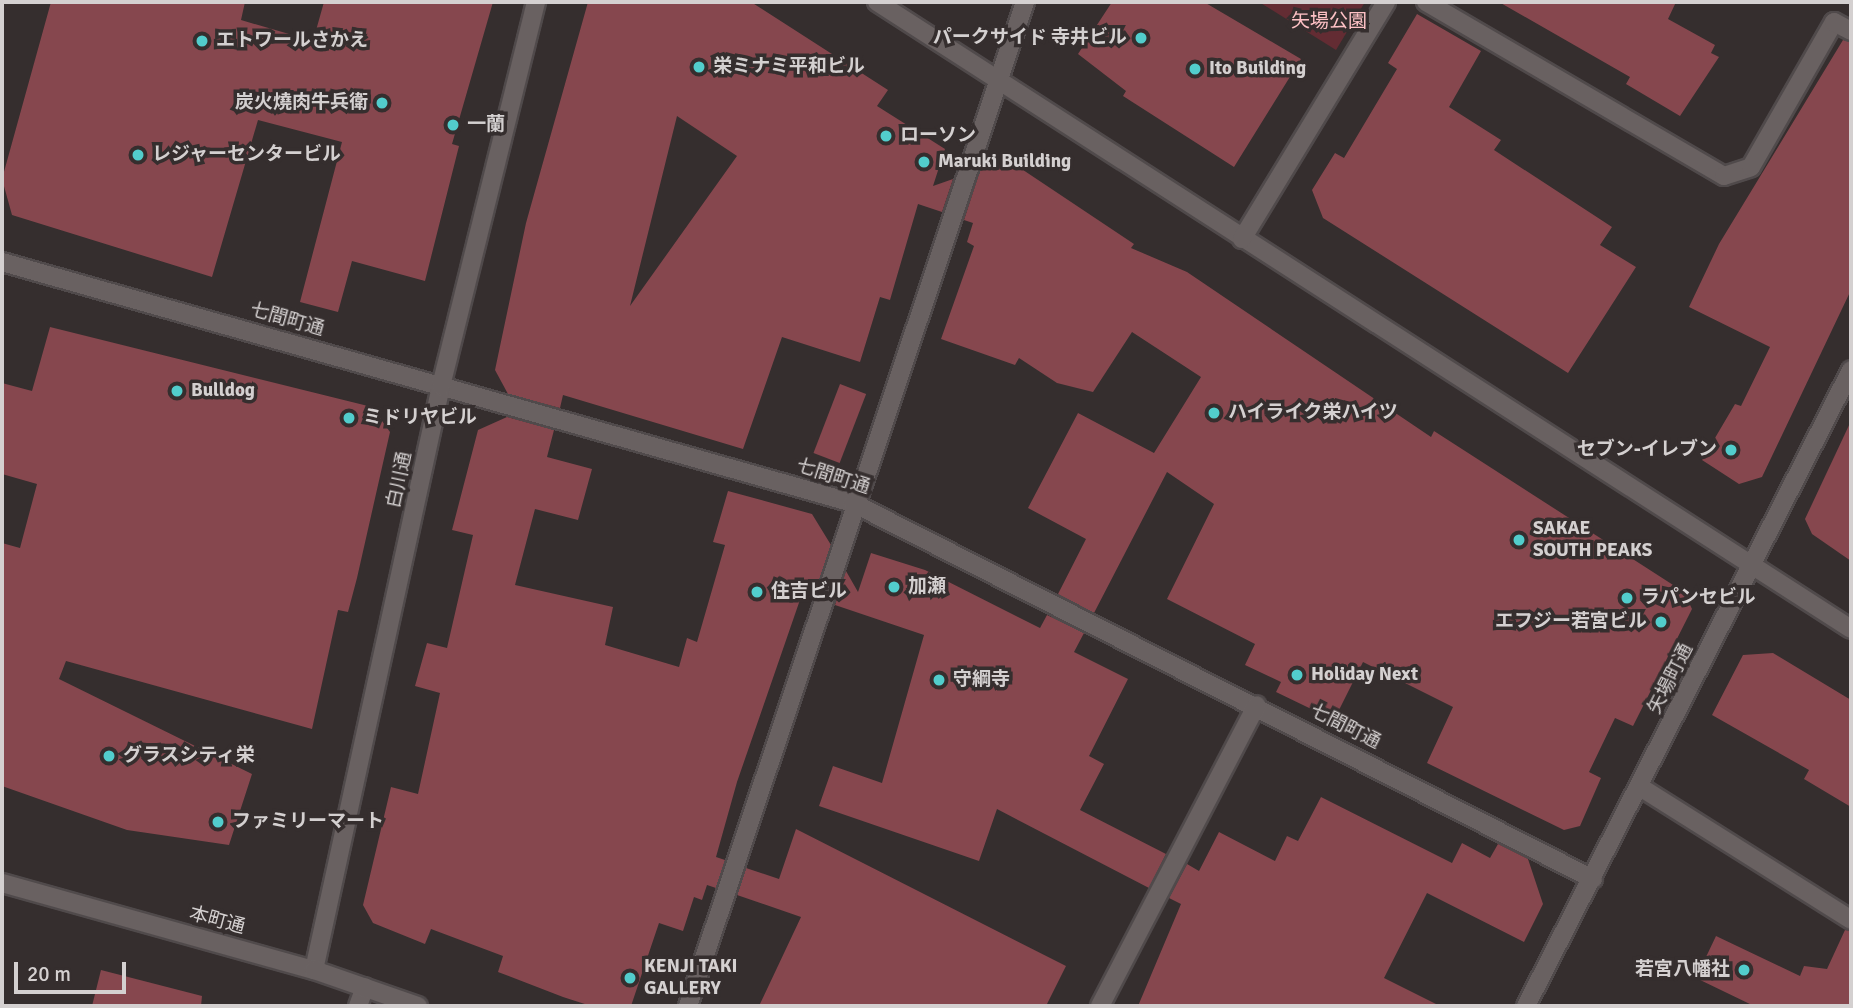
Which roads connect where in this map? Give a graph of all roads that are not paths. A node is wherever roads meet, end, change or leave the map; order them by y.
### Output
1 (536, 2) edge
2 (877, 2) edge
3 (1025, 2) edge
4 (1386, 2) edge
5 (1426, 2) edge
6 (1851, 31) edge
7 (995, 76) junction
8 (1242, 239) junction
9 (2, 262) edge
10 (1851, 370) edge
11 (441, 386) junction
12 (853, 503) junction
13 (1750, 569) junction
14 (1851, 629) edge
15 (1257, 705) junction
16 (1640, 787) junction
17 (1593, 879) junction
18 (2, 883) edge
19 (1851, 920) edge
20 (314, 970) junction
21 (365, 987) junction
22 (358, 1006) edge
23 (418, 1006) edge
24 (688, 1006) edge
25 (1100, 1006) edge
26 (1526, 1006) edge

1 - 11 street, 白川通
2 - 7 street
3 - 7 street
4 - 8 street
5 - 6 street
7 - 8 street
7 - 12 street
8 - 13 street
9 - 11 street, 七間町通
10 - 13 street, 矢場町通
11 - 12 street, 七間町通
11 - 20 street, 白川通
12 - 15 street, 七間町通
12 - 24 street
13 - 14 street
13 - 16 street, 矢場町通
15 - 17 street, 七間町通
15 - 25 street
16 - 17 street, 矢場町通
16 - 19 street
17 - 26 street, 矢場町通
18 - 20 street, 本町通
20 - 21 street, 本町通
21 - 22 street
21 - 23 street, 本町通

